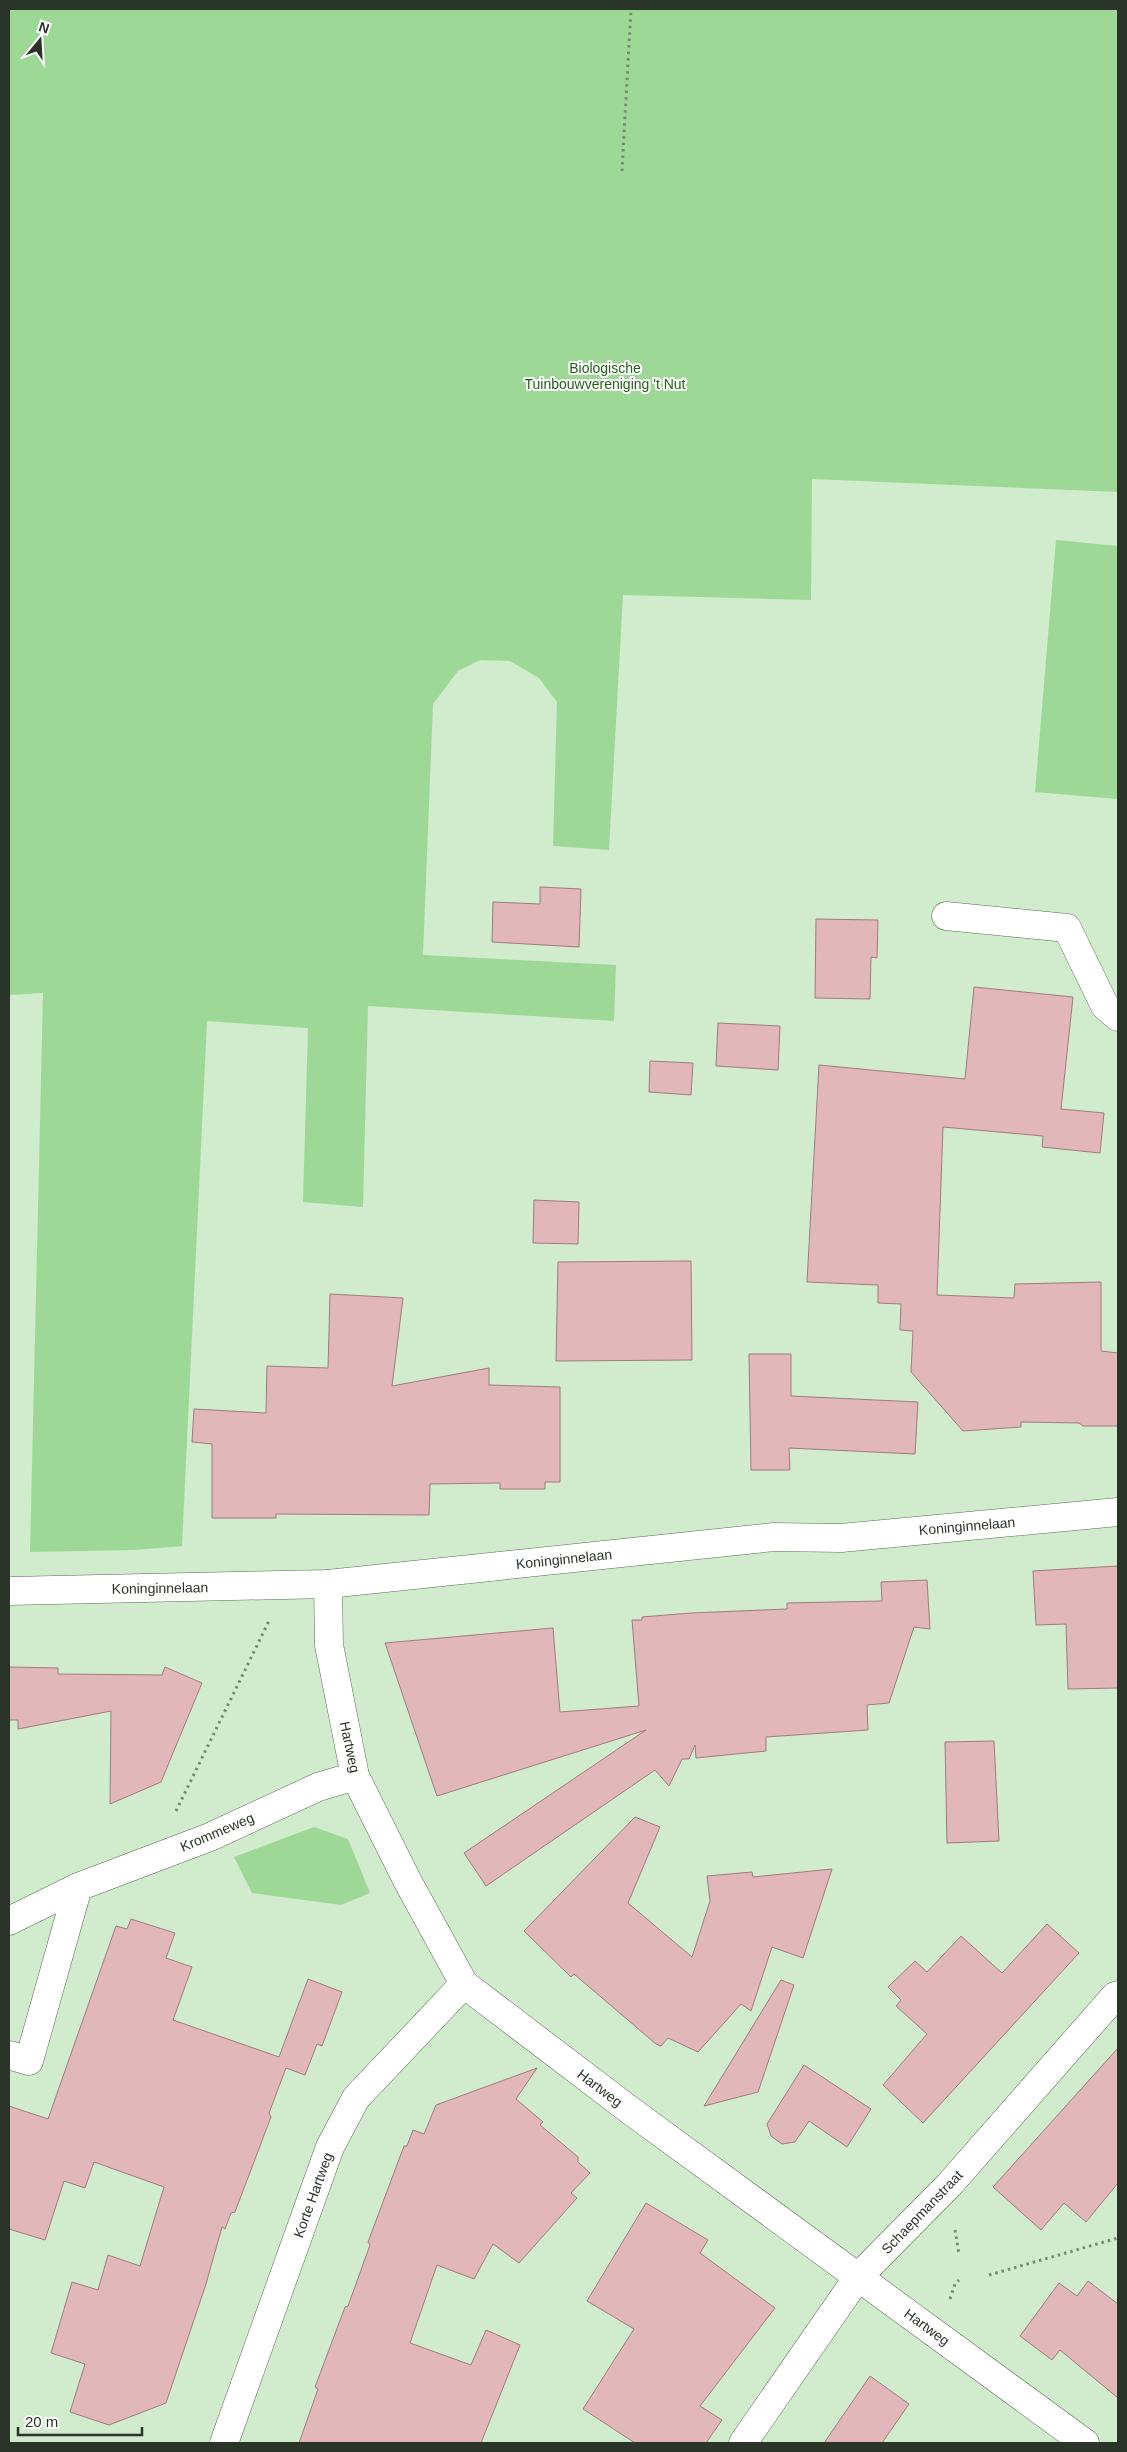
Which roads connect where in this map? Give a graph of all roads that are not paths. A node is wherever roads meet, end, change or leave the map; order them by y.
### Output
1 (946, 916) dead end
2 (1118, 1017) edge
3 (1118, 1512) edge
4 (328, 1584) junction
5 (9, 1591) edge
6 (356, 1776) junction
7 (78, 1887) junction
8 (9, 1921) edge
9 (464, 1984) junction
10 (1118, 1995) edge
11 (9, 2055) edge
12 (858, 2277) junction
13 (224, 2443) edge
14 (744, 2443) edge
15 (1085, 2443) edge

1 - 2 street
3 - 4 street, Koninginnelaan
4 - 5 street, Koninginnelaan
4 - 6 street, Hartweg
6 - 7 street, Krommeweg
6 - 9 street, Hartweg
7 - 8 street, Krommeweg
7 - 11 street
9 - 12 street, Hartweg
9 - 13 street, Korte Hartweg
10 - 12 street, Schaepmanstraat
12 - 14 street, Schaepmanstraat
12 - 15 street, Hartweg

